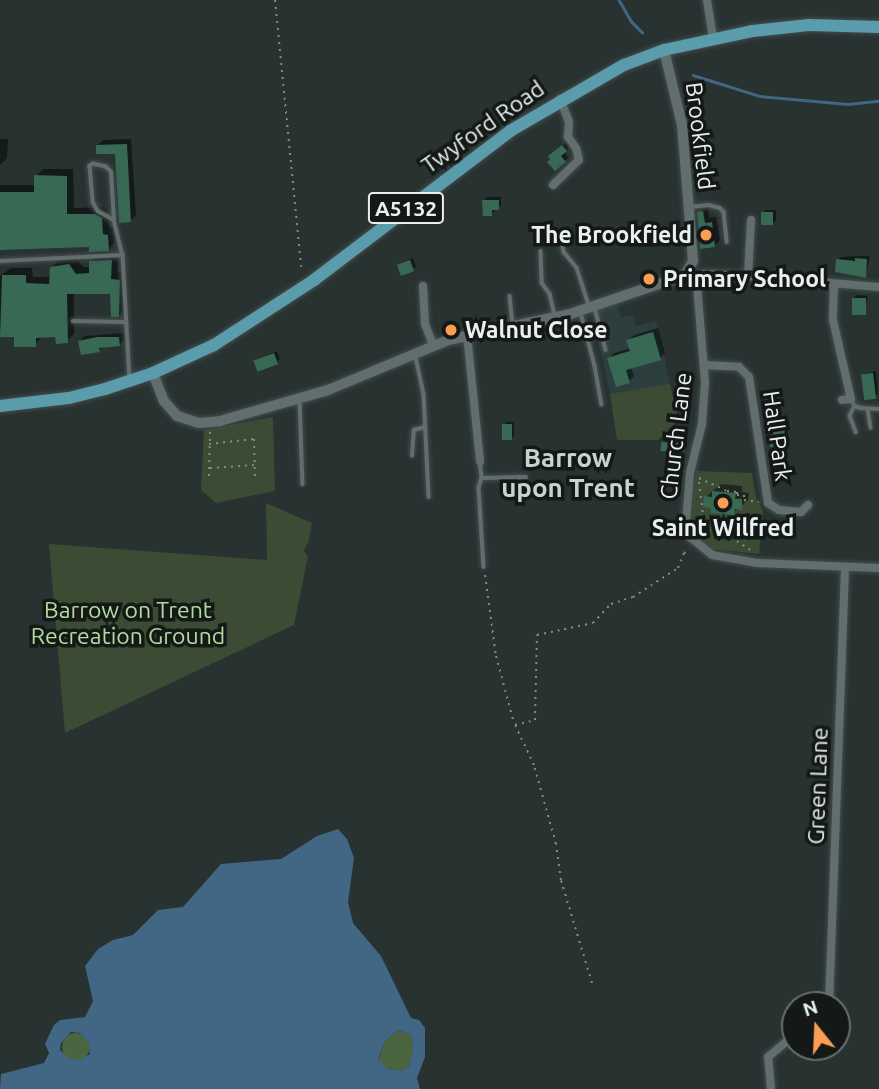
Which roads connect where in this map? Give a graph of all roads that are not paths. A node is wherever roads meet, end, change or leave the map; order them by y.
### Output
1 (706, 0) edge
2 (879, 27) edge
3 (713, 38) junction
4 (664, 50) junction
5 (560, 99) junction
6 (553, 185) dead end
7 (688, 208) junction
8 (114, 220) junction
9 (751, 220) dead end
10 (562, 242) dead end
11 (727, 242) dead end
12 (541, 251) dead end
13 (123, 255) junction
14 (0, 261) edge
15 (692, 273) junction
16 (748, 276) junction
17 (834, 284) junction
18 (423, 286) dead end
19 (879, 287) edge
20 (510, 296) dead end
21 (588, 308) junction
22 (555, 317) junction
23 (73, 321) dead end
24 (125, 322) junction
25 (513, 325) junction
26 (467, 335) junction
27 (433, 345) junction
28 (606, 350) dead end
29 (415, 353) junction
30 (704, 365) junction
31 (153, 373) junction
32 (130, 381) junction
33 (300, 400) junction
34 (842, 400) dead end
35 (853, 402) junction
36 (601, 404) dead end
37 (0, 406) edge
38 (879, 409) edge
39 (868, 410) junction
40 (425, 427) junction
41 (871, 428) dead end
42 (856, 432) dead end
43 (412, 456) dead end
44 (480, 461) joint
45 (526, 477) dead end
46 (482, 478) junction
47 (303, 484) dead end
48 (429, 497) dead end
49 (808, 505) dead end
50 (484, 567) road end
51 (845, 567) junction
52 (879, 568) edge
53 (830, 991) edge
54 (781, 1046) edge
55 (771, 1089) edge

1 - 3 street
2 - 3 main road, A5132
3 - 4 main road, Twyford Road / A5132
4 - 5 main road, Twyford Road / A5132
4 - 7 street, Brookfield
5 - 6 street
5 - 31 main road, Twyford Road / A5132
7 - 11 lane
7 - 15 street, Brookfield
8 - 8 lane
8 - 13 lane
9 - 16 street
10 - 21 lane
12 - 22 lane
13 - 14 lane
13 - 24 lane
15 - 16 street
15 - 21 street
15 - 30 street, Church Lane
16 - 17 street
17 - 19 street
17 - 35 street
18 - 27 street
20 - 25 lane
21 - 22 street
21 - 28 lane
21 - 36 lane
22 - 25 street
23 - 24 lane
24 - 32 lane
25 - 26 street
26 - 27 street
26 - 44 street
27 - 29 street
29 - 33 street
29 - 40 lane
30 - 49 street, Hall Park
30 - 51 street, Church Lane
31 - 32 main road, Twyford Road / A5132
31 - 33 street
32 - 37 main road, Twyford Road / A5132
33 - 47 lane
34 - 35 street
35 - 39 lane
35 - 42 lane
38 - 39 lane
39 - 41 lane
40 - 43 lane
40 - 48 lane
44 - 46 lane
45 - 46 lane
46 - 50 lane
51 - 52 street
51 - 53 street, Green Lane
54 - 55 street

